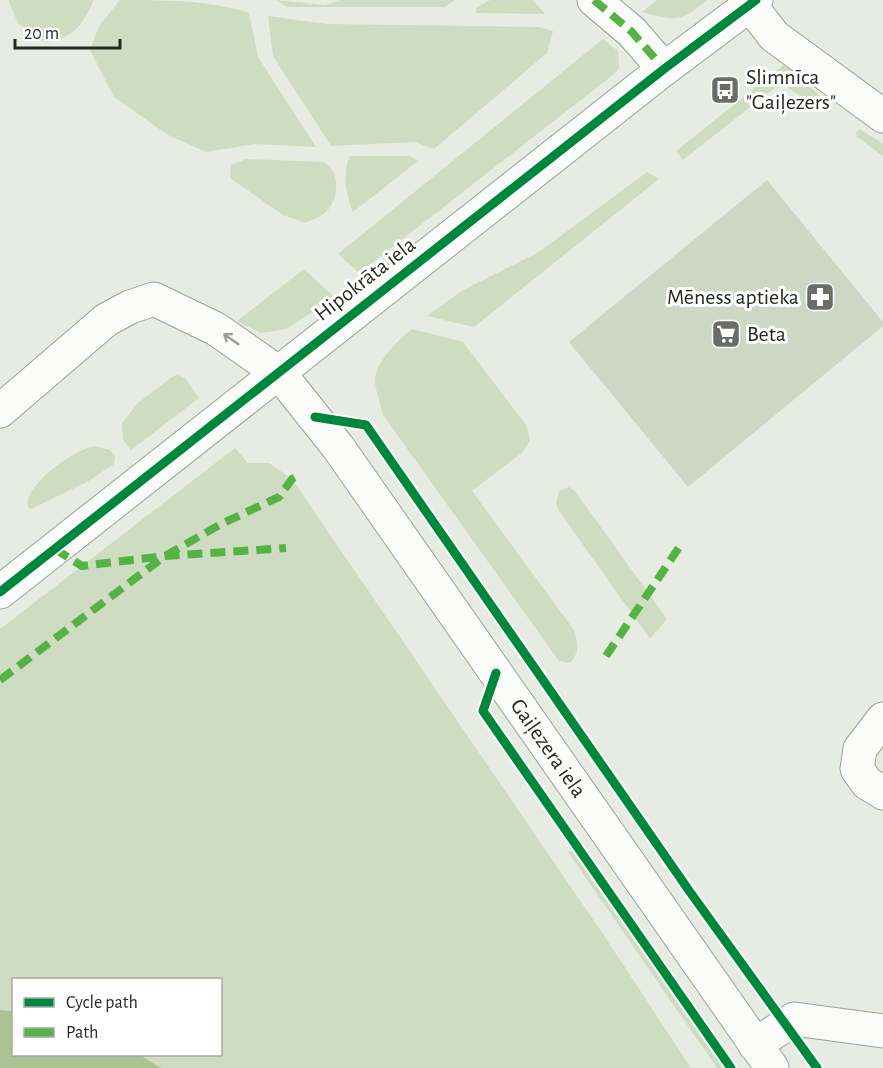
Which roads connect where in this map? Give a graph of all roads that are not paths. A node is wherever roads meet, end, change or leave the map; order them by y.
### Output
1 (594, 0) edge
2 (753, 2) edge
3 (664, 69) junction
4 (883, 116) edge
5 (279, 373) junction
6 (0, 411) edge
7 (0, 592) edge
8 (883, 718) edge
9 (883, 793) edge
10 (883, 1031) edge
11 (763, 1056) edge

1 - 3 street
2 - 3 street, Hipokrāta iela
2 - 4 street
3 - 5 street, Hipokrāta iela
5 -> 6 street, Gaiļezera iela
5 - 7 street, Hipokrāta iela
5 - 11 street, Gaiļezera iela
8 - 9 street
10 - 11 street

